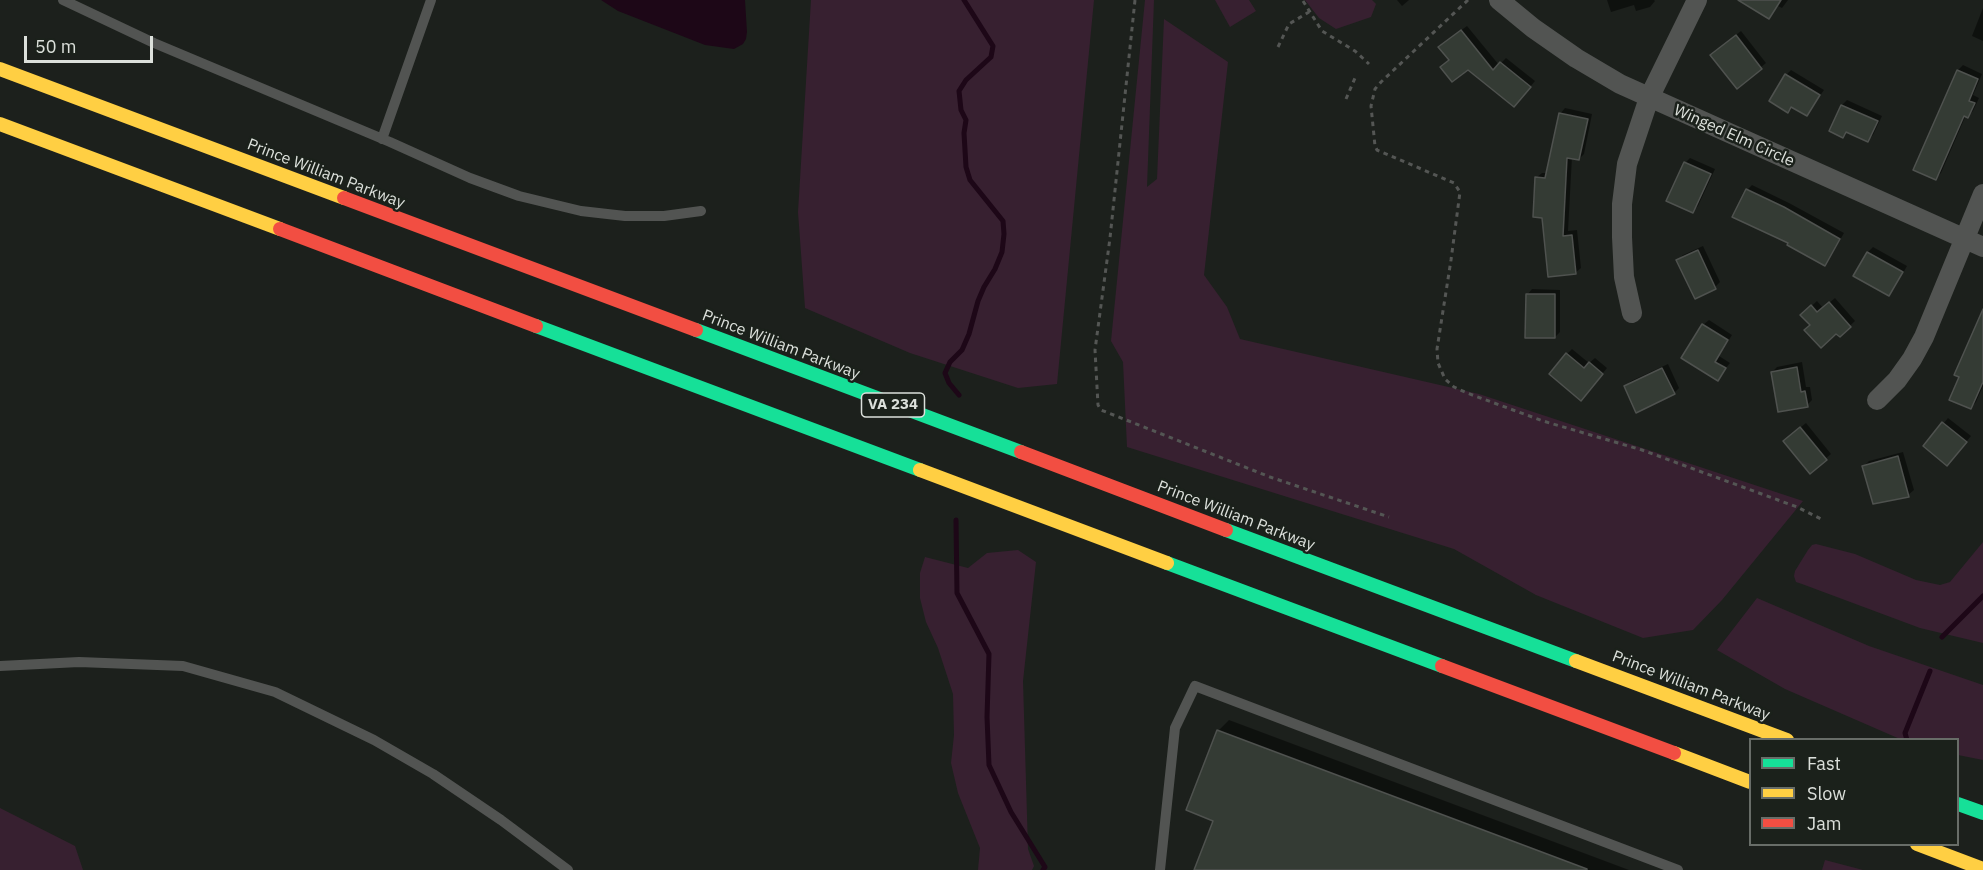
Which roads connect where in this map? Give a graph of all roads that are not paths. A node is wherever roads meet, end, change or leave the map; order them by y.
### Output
1 (66, 0) edge
2 (431, 0) edge
3 (1499, 0) edge
4 (1697, 0) edge
5 (0, 69) edge
6 (1649, 98) junction
7 (0, 124) edge
8 (382, 139) junction
9 (1983, 194) edge
10 (701, 211) dead end
11 (1963, 239) junction
12 (1983, 247) edge
13 (1632, 313) dead end
14 (1877, 400) dead end
15 (0, 666) edge
16 (1782, 738) edge
17 (1749, 782) edge
18 (1959, 804) edge
19 (1983, 813) edge
20 (1922, 846) edge
21 (1983, 869) edge
22 (568, 870) edge
23 (1160, 870) edge
24 (1678, 870) edge

1 - 8 lane
2 - 8 lane
3 - 6 street, Winged Elm Circle
4 - 6 street
5 - 16 highway, Prince William Parkway / VA 234
6 - 11 street, Winged Elm Circle
6 - 13 street
7 - 17 highway
8 - 10 lane
9 - 11 street
11 - 12 street, Winged Elm Circle
11 - 14 street
15 - 22 lane
18 - 19 highway
20 - 21 highway
23 - 24 lane

